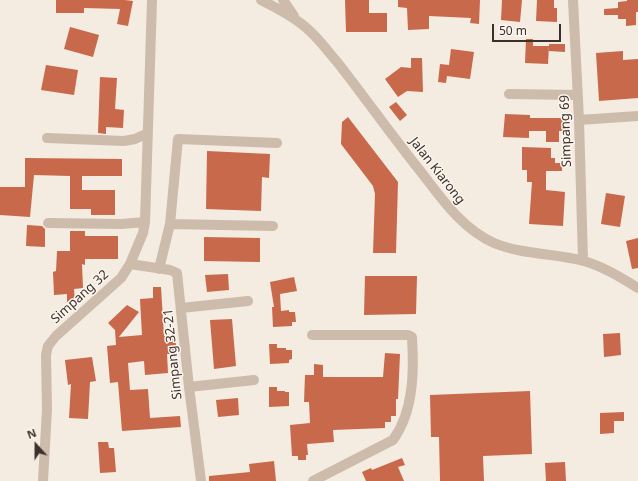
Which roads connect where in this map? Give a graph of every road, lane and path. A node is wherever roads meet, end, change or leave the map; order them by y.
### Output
1 (152, 0) edge
2 (261, 0) edge
3 (283, 0) edge
4 (573, 0) edge
5 (297, 21) junction
6 (509, 94) dead end
7 (577, 95) junction
8 (638, 116) edge
9 (579, 120) junction
10 (148, 133) junction
11 (47, 138) dead end
12 (277, 143) dead end
13 (146, 222) junction
14 (48, 223) dead end
15 (170, 224) junction
16 (273, 226) dead end
17 (583, 261) junction
18 (130, 264) junction
19 (159, 269) junction
20 (638, 288) edge
21 (248, 302) dead end
22 (181, 308) junction
23 (312, 335) dead end
24 (254, 380) dead end
25 (189, 387) junction
26 (43, 481) edge
27 (201, 481) edge
28 (313, 481) edge

1 - 10 street, Simpang 32
2 - 5 street, Jalan Kiarong
3 - 5 street
4 - 7 street, Simpang 69
5 - 17 street, Jalan Kiarong
6 - 7 street
7 - 9 street, Simpang 69
8 - 9 street
9 - 17 street, Simpang 69
10 - 11 street
10 - 13 street, Simpang 32
12 - 15 street
13 - 14 street
13 - 18 street, Simpang 32
15 - 16 street
15 - 19 street
17 - 20 street, Jalan Kiarong
18 - 19 street, Simpang 32-21
18 - 26 street, Simpang 32
19 - 22 street, Simpang 32-21
21 - 22 street
22 - 25 street, Simpang 32-21
23 - 28 street
24 - 25 street
25 - 27 street, Simpang 32-21

